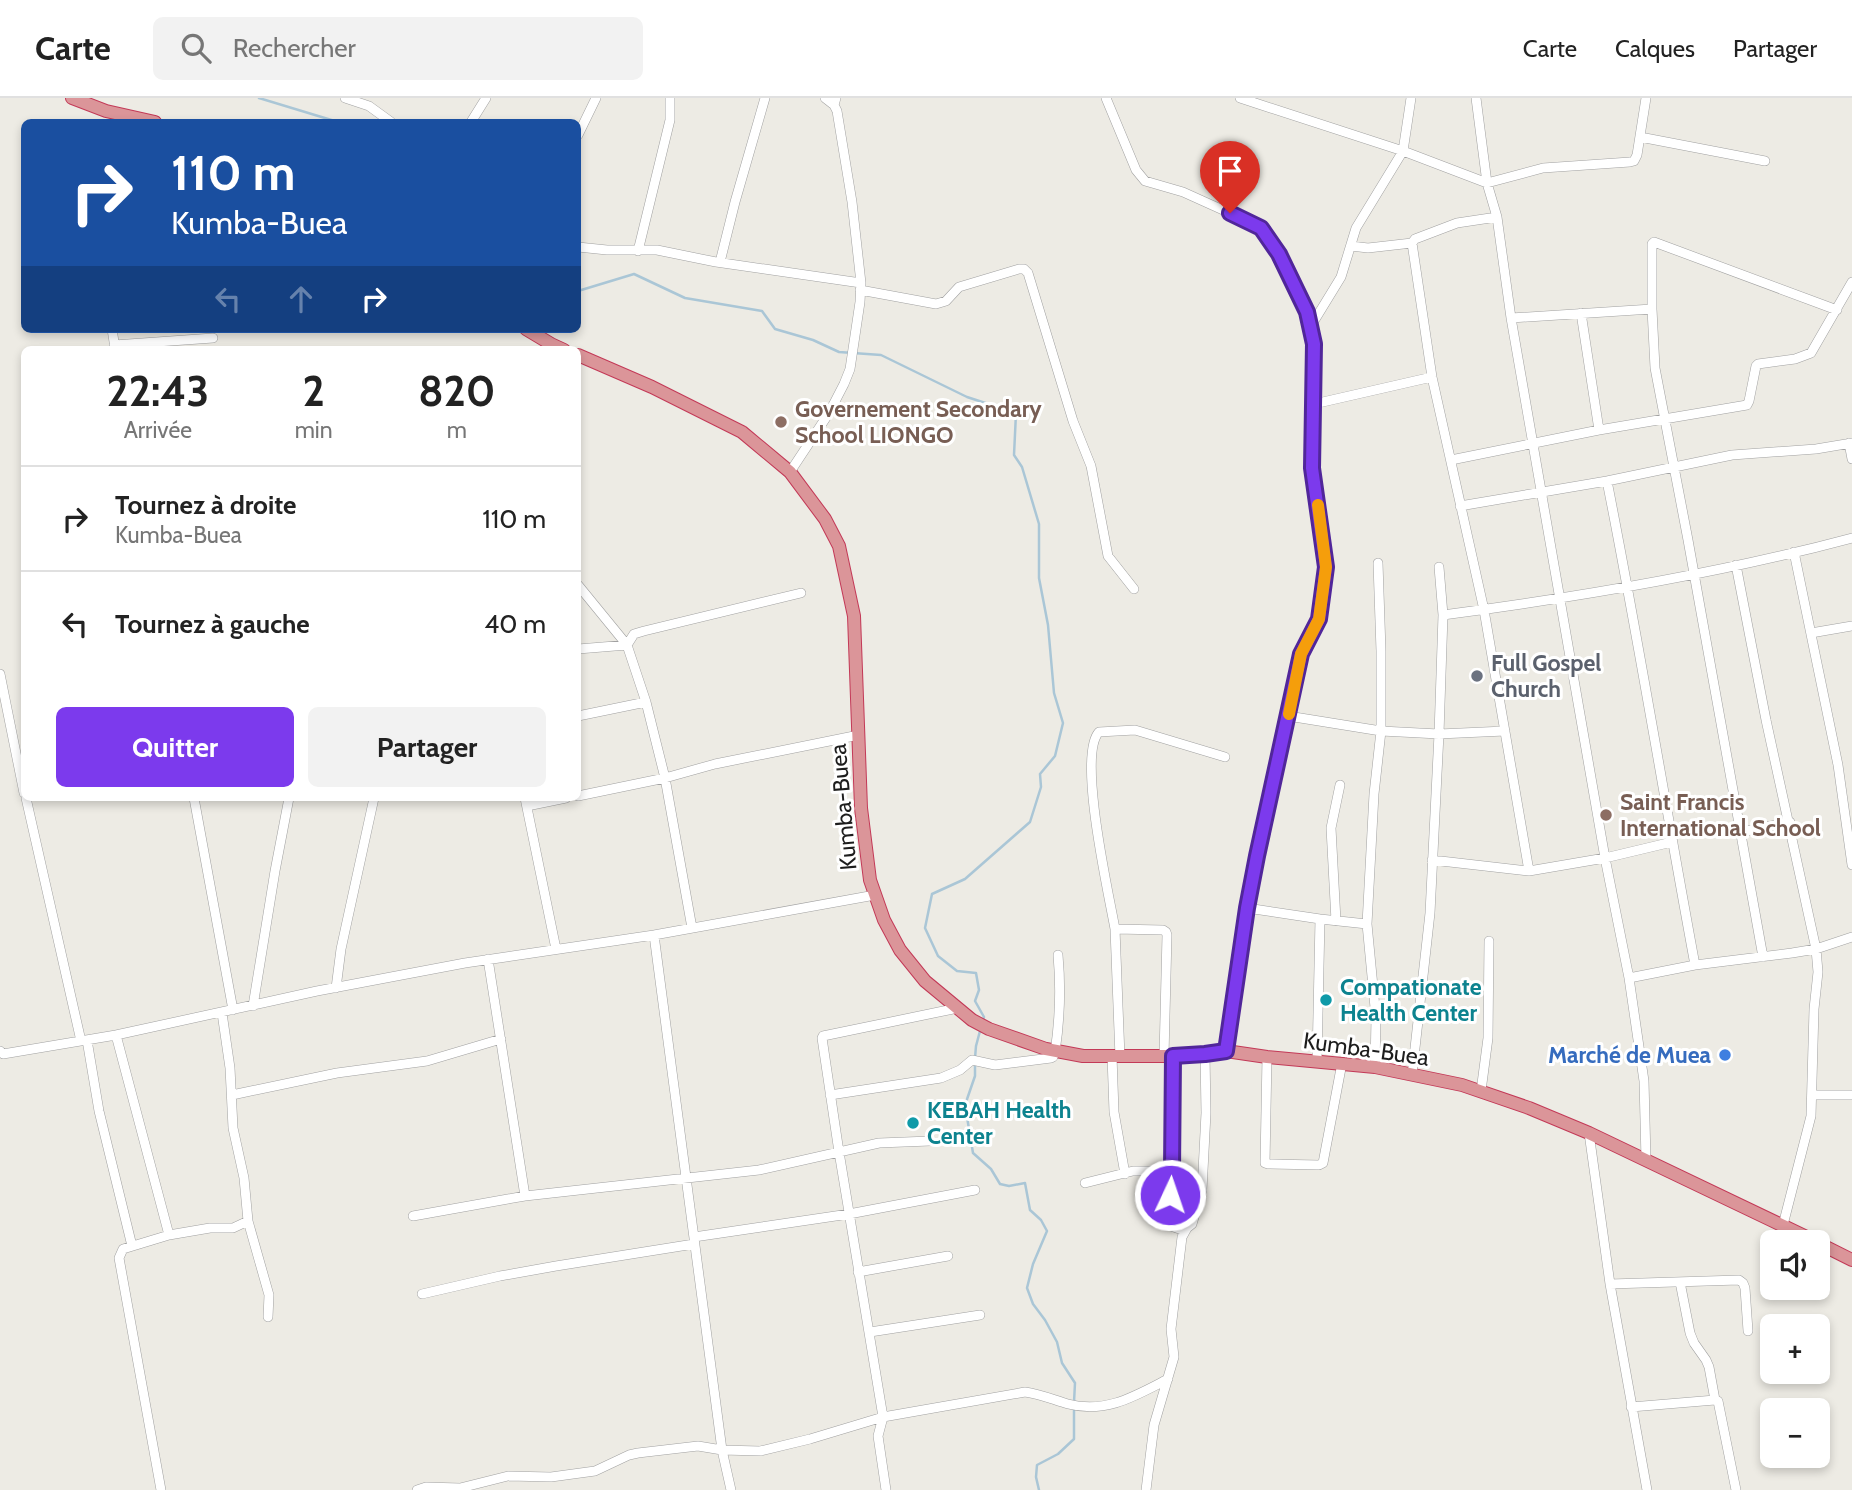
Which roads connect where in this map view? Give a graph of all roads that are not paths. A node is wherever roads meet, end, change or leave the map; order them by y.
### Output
1 (72, 98) edge
2 (345, 98) edge
3 (486, 98) edge
4 (596, 98) edge
5 (670, 98) edge
6 (765, 98) edge
7 (825, 98) edge
8 (1106, 98) edge
9 (1240, 98) edge
10 (1411, 98) edge
11 (1476, 98) edge
12 (1646, 98) edge
13 (1254, 100) edge
14 (835, 101) edge
15 (371, 102) edge
16 (142, 119) edge
17 (388, 119) edge
18 (473, 119) edge
19 (581, 129) edge
20 (1640, 137) junction
21 (1402, 151) junction
22 (1765, 161) dead end
23 (1487, 183) junction
24 (1497, 217) junction
25 (1412, 243) junction
26 (1351, 246) junction
27 (581, 247) edge
28 (638, 251) junction
29 (720, 262) junction
30 (1852, 282) edge
31 (861, 287) junction
32 (1838, 306) junction
33 (1852, 308) edge
34 (1652, 309) junction
35 (1581, 313) junction
36 (1511, 317) junction
37 (1311, 326) junction
38 (533, 333) edge
39 (213, 338) dead end
40 (126, 346) edge
41 (556, 346) edge
42 (581, 356) edge
43 (1432, 377) junction
44 (1314, 404) junction
45 (1664, 418) junction
46 (1599, 430) junction
47 (1851, 443) edge
48 (1534, 444) junction
49 (1852, 459) edge
50 (1451, 460) junction
51 (1674, 467) junction
52 (790, 472) junction
53 (1607, 481) junction
54 (1542, 492) junction
55 (1460, 506) junction
56 (1852, 538) edge
57 (1794, 552) junction
58 (1378, 563) dead end
59 (1736, 565) junction
60 (1438, 567) dead end
61 (1694, 574) junction
62 (1628, 586) junction
63 (581, 589) edge
64 (1134, 589) dead end
65 (801, 593) dead end
66 (1561, 599) junction
67 (1484, 610) junction
68 (1443, 615) junction
69 (1852, 626) edge
70 (1811, 634) junction
71 (627, 645) junction
72 (581, 649) edge
73 (0, 674) edge
74 (646, 702) junction
75 (581, 715) edge
76 (1288, 716) junction
77 (1381, 731) junction
78 (1505, 731) junction
79 (1440, 734) junction
80 (859, 735) junction
81 (1225, 757) dead end
82 (21, 776) edge
83 (665, 778) junction
84 (1340, 785) dead end
85 (581, 795) edge
86 (26, 801) edge
87 (195, 801) edge
88 (288, 801) edge
89 (373, 801) edge
90 (526, 802) edge
91 (1790, 822) junction
92 (1741, 832) junction
93 (1672, 842) junction
94 (1605, 858) junction
95 (1432, 860) junction
96 (1852, 865) edge
97 (1529, 871) junction
98 (875, 895) junction
99 (1247, 908) junction
100 (1320, 919) junction
101 (1336, 921) junction
102 (1367, 924) junction
103 (691, 928) junction
104 (1115, 929) junction
105 (654, 935) junction
106 (1852, 937) edge
107 (1489, 942) dead end
108 (556, 949) junction
109 (1816, 949) junction
110 (1058, 955) dead end
111 (1763, 957) junction
112 (488, 960) junction
113 (1695, 965) junction
114 (1629, 978) junction
115 (336, 988) junction
116 (253, 1006) junction
117 (958, 1008) junction
118 (233, 1010) junction
119 (222, 1013) junction
120 (116, 1035) junction
121 (501, 1040) junction
122 (84, 1041) junction
123 (1226, 1051) junction
124 (1055, 1052) junction
125 (1, 1053) edge
126 (1205, 1054) junction
127 (1168, 1056) junction
128 (1116, 1057) junction
129 (1268, 1057) junction
130 (1317, 1061) junction
131 (1342, 1063) junction
132 (1375, 1067) junction
133 (1412, 1075) junction
134 (1481, 1091) junction
135 (232, 1095) junction
136 (830, 1095) junction
137 (1812, 1095) junction
138 (1852, 1095) edge
139 (1589, 1133) junction
140 (930, 1141) dead end
141 (839, 1152) junction
142 (1646, 1160) junction
143 (1172, 1171) junction
144 (1125, 1174) junction
145 (687, 1178) junction
146 (1085, 1182) dead end
147 (975, 1190) dead end
148 (525, 1196) junction
149 (849, 1213) junction
150 (413, 1216) dead end
151 (248, 1222) junction
152 (1783, 1225) junction
153 (1793, 1230) edge
154 (1185, 1231) junction
155 (169, 1235) junction
156 (694, 1241) junction
157 (132, 1246) junction
158 (1830, 1249) edge
159 (948, 1256) dead end
160 (1852, 1260) edge
161 (858, 1272) junction
162 (1680, 1282) junction
163 (1610, 1284) junction
164 (422, 1294) dead end
165 (980, 1315) dead end
166 (268, 1317) dead end
167 (1748, 1331) dead end
168 (870, 1332) junction
169 (1168, 1379) junction
170 (1715, 1400) junction
171 (1631, 1407) junction
172 (883, 1417) junction
173 (722, 1450) junction
174 (160, 1490) edge
175 (416, 1490) edge
176 (731, 1490) edge
177 (886, 1490) edge
178 (1146, 1490) edge
179 (1647, 1490) edge
180 (1736, 1490) edge

1 - 16 highway
2 - 15 street
3 - 18 street
4 - 19 street
5 - 28 street
6 - 29 street
7 - 14 street
8 - 37 street
9 - 13 street
10 - 21 street
11 - 23 street
12 - 20 street
13 - 21 street
14 - 31 street
15 - 17 street
20 - 22 street
20 - 23 street
21 - 23 street
21 - 26 street
23 - 24 street
24 - 25 street
24 - 36 street
25 - 26 street
25 - 43 street
26 - 37 street
27 - 28 street
28 - 29 street
29 - 31 street
30 - 32 street
31 - 52 street
31 - 64 street
32 - 33 street
32 - 34 street
32 - 45 street
34 - 35 street
34 - 45 street
35 - 36 street
35 - 46 street
36 - 48 street
37 - 44 street
38 - 41 highway
39 - 40 street
42 - 52 highway, Kumba-Buea
43 - 44 street
43 - 50 street
44 - 76 street
45 - 46 street
45 - 51 street
46 - 48 street
47 - 49 street
47 - 51 street
48 - 50 street
48 - 54 street
50 - 55 street
51 - 53 street
51 - 61 street
52 - 80 highway, Kumba-Buea
53 - 54 street
53 - 62 street
54 - 55 street
54 - 66 street
55 - 67 street
56 - 57 street
57 - 59 street
57 - 70 street
58 - 77 street
59 - 61 street
59 - 91 street
60 - 68 street
61 - 62 street
61 - 92 street
62 - 66 street
62 - 93 street
63 - 71 street
65 - 71 street
66 - 67 street
66 - 94 street
67 - 68 street
67 - 78 street
68 - 79 street
69 - 70 street
70 - 96 street
71 - 72 street
71 - 74 street
73 - 82 street
74 - 75 street
74 - 83 street
76 - 77 street
76 - 99 street
77 - 79 street
77 - 102 street
78 - 79 street
78 - 97 street
79 - 95 street
80 - 83 street
80 - 98 highway, Kumba-Buea
81 - 104 street
83 - 85 street
83 - 103 street
84 - 101 street
86 - 122 street
87 - 118 street
88 - 116 street
89 - 115 street
90 - 108 street
91 - 92 street
91 - 109 street
92 - 111 street
93 - 94 street
93 - 113 street
94 - 97 street
94 - 114 street
95 - 97 street
95 - 133 street
98 - 103 street
98 - 117 highway, Kumba-Buea
99 - 100 street
99 - 123 street
100 - 101 street
100 - 130 street
101 - 102 street
102 - 132 street
103 - 105 street
104 - 127 street
104 - 128 street
105 - 108 street
105 - 145 street
106 - 109 street
107 - 134 street
108 - 112 street
109 - 111 street
109 - 137 street
110 - 124 street
111 - 113 street
112 - 115 street
112 - 121 street
113 - 114 street
114 - 142 street
115 - 116 street
116 - 118 street
117 - 124 highway, Kumba-Buea
117 - 136 street
118 - 119 street
119 - 120 street
119 - 135 street
120 - 122 street
120 - 155 street
121 - 135 street
121 - 148 street
122 - 125 street
122 - 157 street
123 - 126 highway, Kumba-Buea
123 - 129 highway, Kumba-Buea
124 - 128 highway, Kumba-Buea
124 - 136 street
126 - 127 highway, Kumba-Buea
126 - 154 street
127 - 128 highway, Kumba-Buea
127 - 143 street
128 - 144 street
129 - 130 highway, Kumba-Buea
129 - 131 street
130 - 131 highway, Kumba-Buea
131 - 132 highway, Kumba-Buea
132 - 133 highway, Kumba-Buea
133 - 134 highway, Kumba-Buea
134 - 139 highway, Kumba-Buea
135 - 151 street
136 - 141 street
137 - 138 street
137 - 152 street
139 - 142 highway, Kumba-Buea
139 - 163 street
140 - 141 street
141 - 145 street
141 - 149 street
142 - 152 highway, Kumba-Buea
143 - 144 street
143 - 154 street
144 - 146 street
145 - 148 street
145 - 156 street
147 - 149 street
148 - 150 street
149 - 156 street
149 - 161 street
151 - 155 street
151 - 166 street
152 - 153 highway, Kumba-Buea
154 - 169 street
155 - 157 street
156 - 164 street
156 - 173 street
157 - 174 street
158 - 160 highway, Kumba-Buea
159 - 161 street
161 - 168 street
162 - 163 street
162 - 167 street
162 - 170 street
163 - 171 street
165 - 168 street
168 - 172 street
169 - 172 street
169 - 178 street
170 - 171 street
170 - 180 street
171 - 179 street
172 - 173 street
172 - 177 street
173 - 175 street
173 - 176 street

